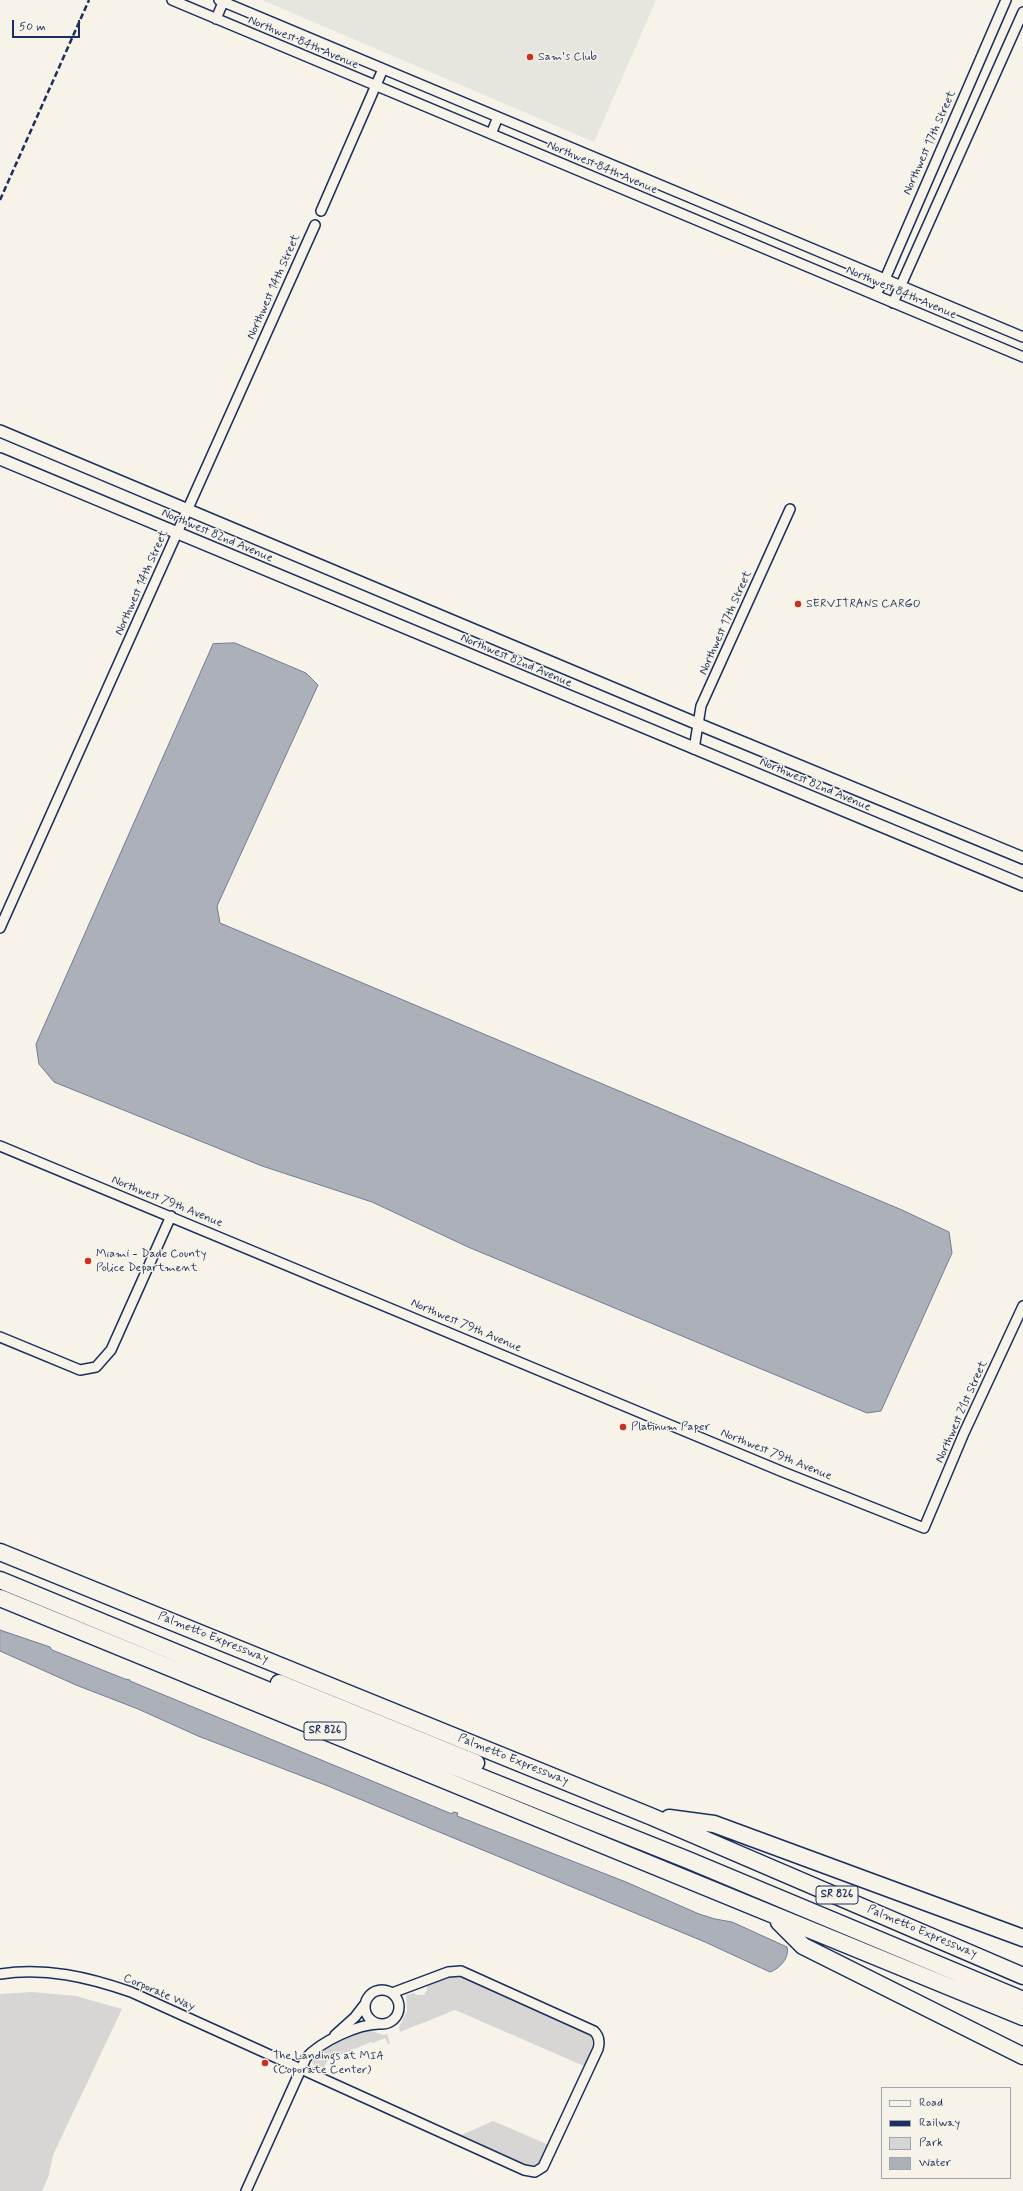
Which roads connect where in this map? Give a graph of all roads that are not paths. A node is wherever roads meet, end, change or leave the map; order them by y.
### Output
1 (172, 0) edge
2 (1006, 0) edge
3 (222, 1) edge
4 (1023, 12) edge
5 (216, 19) junction
6 (383, 69) junction
7 (375, 86) junction
8 (498, 117) junction
9 (491, 134) junction
10 (321, 211) dead end
11 (315, 225) dead end
12 (885, 279) junction
13 (900, 286) junction
14 (875, 295) junction
15 (892, 302) junction
16 (1023, 337) edge
17 (1023, 357) edge
18 (0, 431) edge
19 (0, 459) edge
20 (790, 509) dead end
21 (187, 510) junction
22 (177, 533) junction
23 (698, 724) junction
24 (694, 750) junction
25 (1023, 858) edge
26 (1023, 885) edge
27 (0, 928) edge
28 (0, 1146) edge
29 (171, 1216) junction
30 (1023, 1306) edge
31 (0, 1337) edge
32 (924, 1528) joint
33 (0, 1552) edge
34 (0, 1570) edge
35 (0, 1580) edge
36 (0, 1598) edge
37 (650, 1816) junction
38 (772, 1916) junction
39 (1023, 1938) edge
40 (0, 1974) edge
41 (1023, 1976) edge
42 (1023, 1989) edge
43 (392, 1993) junction
44 (1023, 2000) edge
45 (365, 2004) junction
46 (1023, 2018) edge
47 (381, 2024) junction
48 (326, 2042) junction
49 (1023, 2056) edge
50 (300, 2069) junction
51 (246, 2191) edge

1 - 5 street, Northwest 84th Avenue
2 - 12 street, Northwest 17th Street
3 - 5 street
3 - 6 street, Northwest 84th Avenue
4 - 13 street
5 - 7 street, Northwest 84th Avenue
6 - 7 street
6 - 8 street, Northwest 84th Avenue
7 - 9 street, Northwest 84th Avenue
7 - 10 street
8 - 9 street
8 - 12 street, Northwest 84th Avenue
9 - 14 street, Northwest 84th Avenue
11 - 21 street, Northwest 14th Street
12 - 13 street, Northwest 84th Avenue
12 - 14 street, Northwest 17th Street
13 - 15 street
13 - 16 street, Northwest 84th Avenue
14 - 15 street, Northwest 84th Avenue
15 - 17 street, Northwest 84th Avenue
18 - 21 street, Northwest 82nd Avenue
19 - 22 street, Northwest 82nd Avenue
20 - 23 street, Northwest 17th Street
21 - 22 street, Northwest 14th Street
21 - 23 street, Northwest 82nd Avenue
22 - 24 street, Northwest 82nd Avenue
22 - 27 street, Northwest 14th Street
23 - 24 street, Northwest 17th Street
23 - 25 street, Northwest 82nd Avenue
24 - 26 street, Northwest 82nd Avenue
28 - 29 street, Northwest 79th Avenue
29 - 31 street
29 - 32 street, Northwest 79th Avenue
30 - 32 street, Northwest 21st Street
33 - 37 highway, Palmetto Expressway / SR 826
34 - 42 highway
35 - 44 highway
36 - 38 highway, SR 826
37 - 39 highway
37 - 41 highway, Palmetto Expressway / SR 826
38 - 46 highway, SR 826
38 - 49 highway
40 - 50 street, Corporate Way
43 - 45 street
43 - 47 street
43 - 50 street, Corporate Way
45 - 47 street
45 - 48 street
47 - 48 street
48 - 50 street
50 - 51 street

